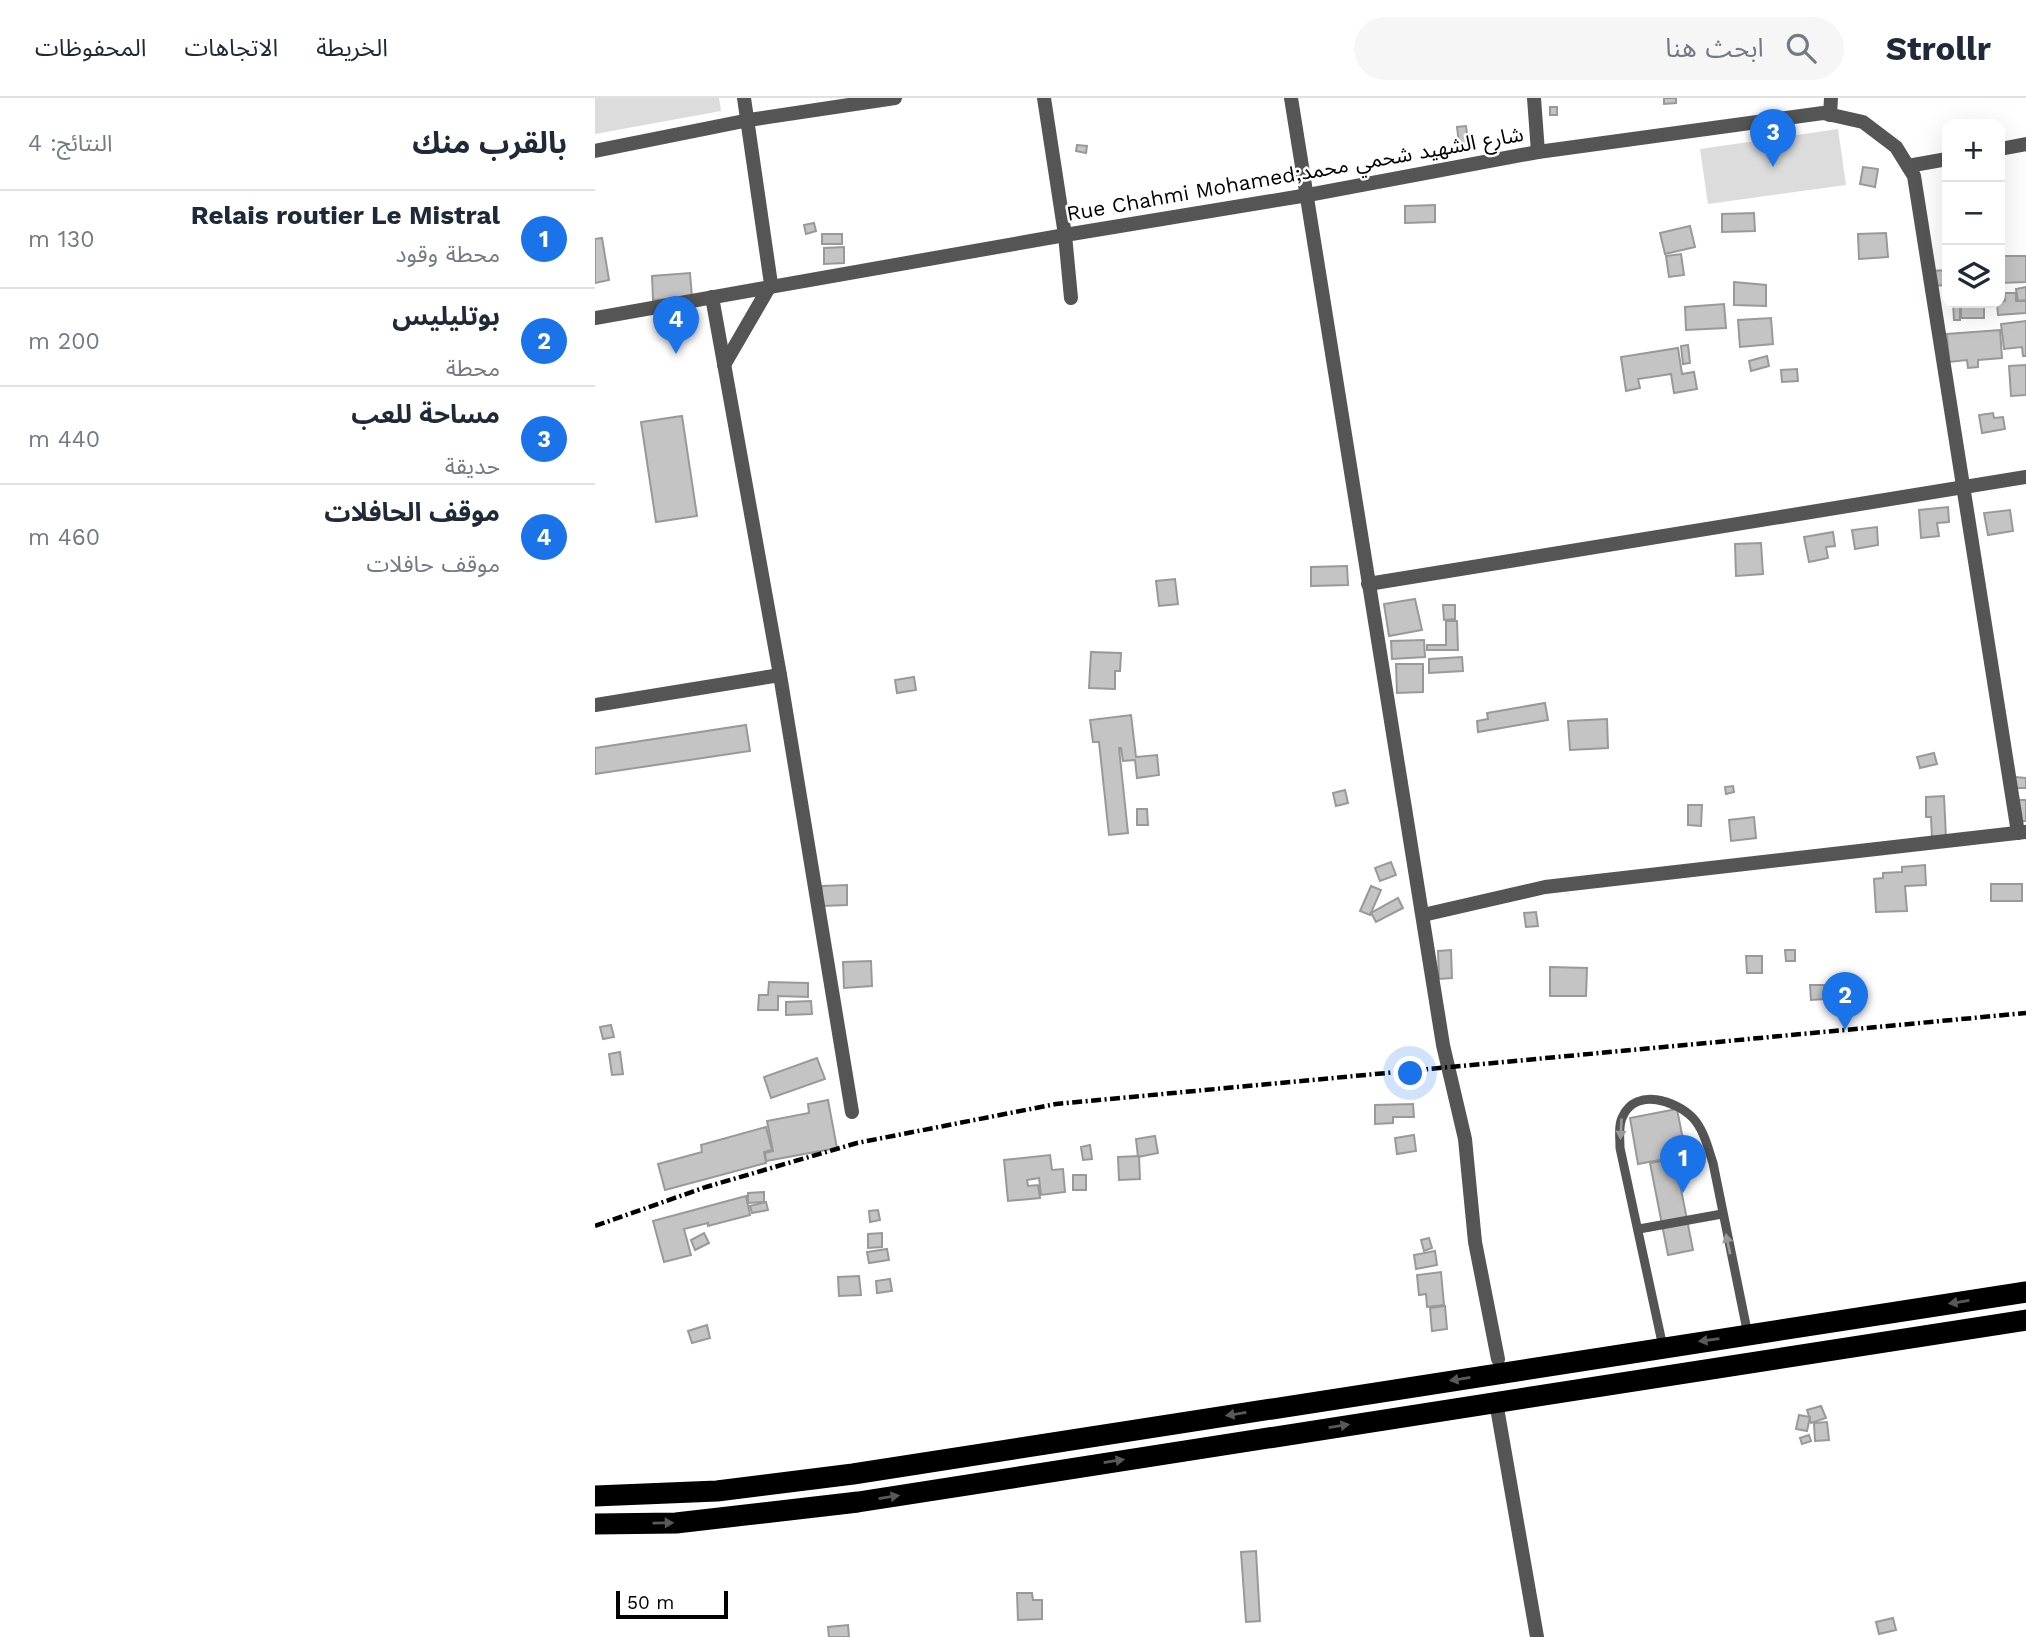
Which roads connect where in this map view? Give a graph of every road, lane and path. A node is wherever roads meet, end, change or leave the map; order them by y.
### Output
1 (744, 98) edge
2 (895, 98) edge
3 (1044, 98) edge
4 (1291, 98) edge
5 (1534, 98) edge
6 (1831, 98) edge
7 (1830, 115) junction
8 (749, 120) junction
9 (2026, 144) edge
10 (2005, 148) edge
11 (595, 151) edge
12 (1538, 152) junction
13 (1942, 160) edge
14 (1908, 166) junction
15 (1308, 195) junction
16 (1065, 235) junction
17 (769, 288) junction
18 (712, 297) junction
19 (1071, 298) dead end
20 (595, 318) edge
21 (724, 365) junction
22 (2026, 477) edge
23 (1962, 486) junction
24 (1368, 584) junction
25 (780, 675) junction
26 (595, 705) edge
27 (2022, 833) edge
28 (1423, 915) junction
29 (852, 1112) dead end
30 (1722, 1214) junction
31 (1639, 1229) junction
32 (2026, 1292) edge
33 (2026, 1320) edge
34 (1748, 1335) junction
35 (1663, 1347) junction
36 (1498, 1359) dead end
37 (1496, 1402) junction
38 (595, 1496) edge
39 (595, 1524) edge
40 (1537, 1637) edge

1 - 8 street
2 - 8 street
3 - 16 street
4 - 15 street
5 - 12 street
6 - 7 street
7 - 12 street, Rue Chahmi Mohamed;شارع الشهيد شحمي محمد
7 - 14 street, Rue Chahmi Mohamed;شارع الشهيد شحمي محمد
8 - 11 street
8 - 17 street
9 - 10 street
12 - 15 street, Rue Chahmi Mohamed;شارع الشهيد شحمي محمد
13 - 14 street
14 - 23 street
15 - 16 street, Rue Chahmi Mohamed;شارع الشهيد شحمي محمد
15 - 24 street
16 - 17 street, Rue Chahmi Mohamed;شارع الشهيد شحمي محمد
16 - 19 street
17 - 18 street, Rue Chahmi Mohamed;شارع الشهيد شحمي محمد
17 - 21 street
18 - 20 street, Rue Chahmi Mohamed;شارع الشهيد شحمي محمد
18 - 21 street
21 - 25 street
22 - 23 street
23 - 24 street
23 - 27 street
24 - 28 street
25 - 26 street
25 - 29 street
27 - 28 street
28 - 36 street
30 - 31 lane
30 -> 31 lane
34 -> 30 lane
31 - 35 lane
32 -> 34 highway
33 - 37 highway
34 -> 35 highway
35 -> 38 highway
39 -> 37 highway
37 - 40 street

